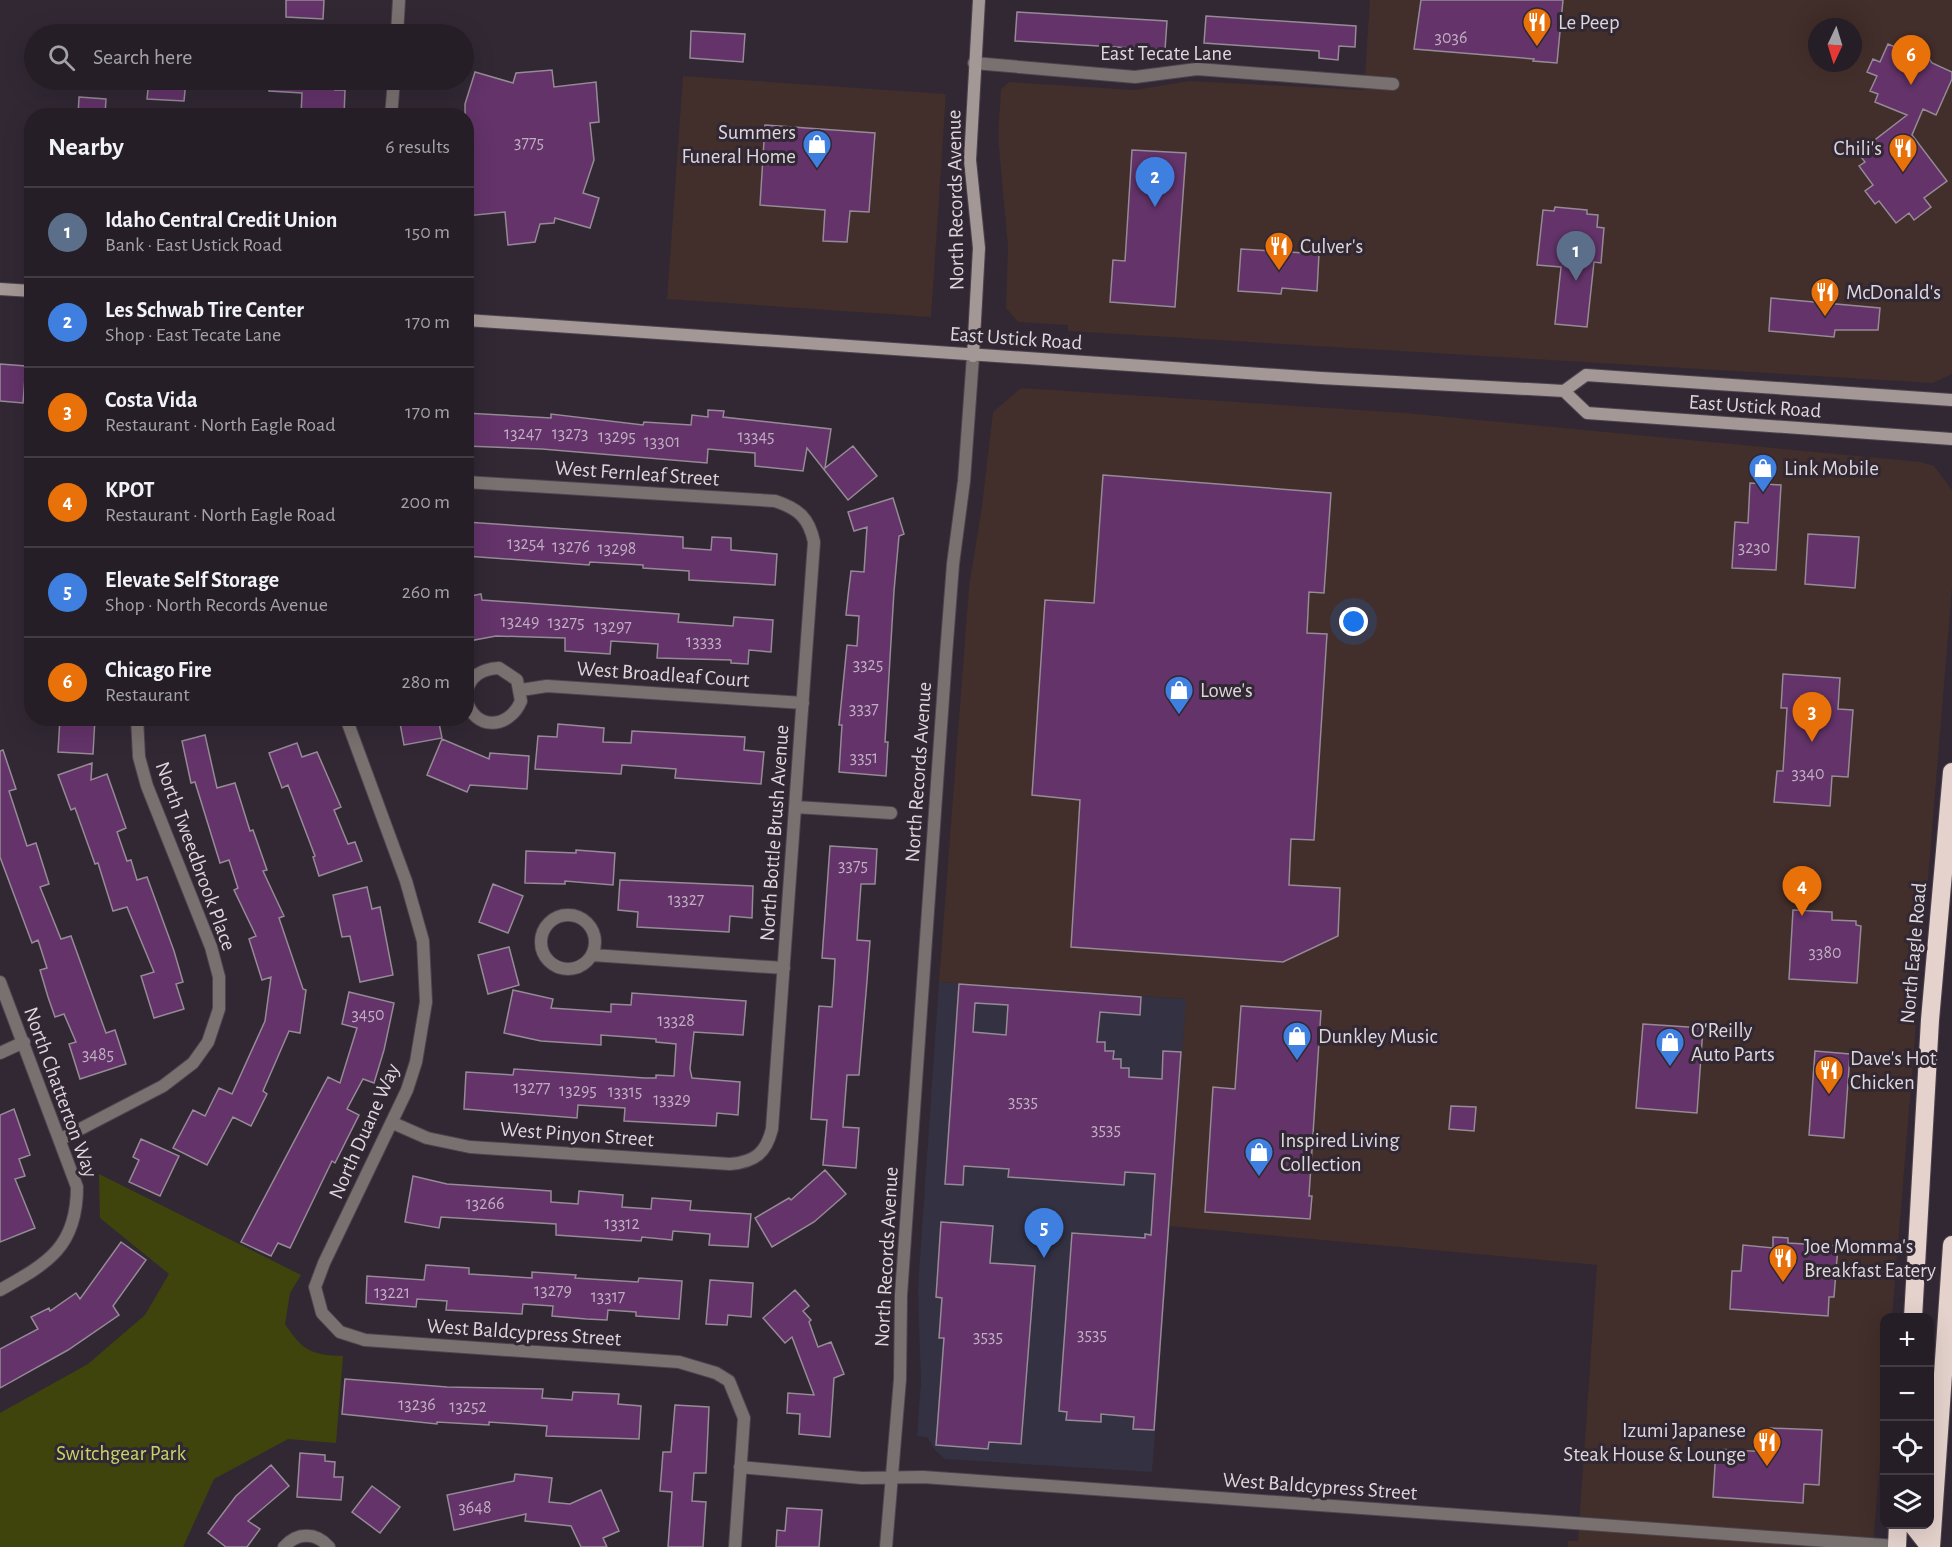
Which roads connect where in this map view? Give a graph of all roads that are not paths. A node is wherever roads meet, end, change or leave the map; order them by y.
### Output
1 (399, 0) edge
2 (979, 0) edge
3 (398, 24) edge
4 (974, 63) junction
5 (1393, 84) dead end
6 (393, 90) edge
7 (392, 108) edge
8 (0, 289) edge
9 (24, 290) edge
10 (474, 321) edge
11 (973, 356) junction
12 (1564, 391) junction
13 (1952, 400) edge
14 (1952, 439) edge
15 (474, 482) edge
16 (802, 514) joint
17 (474, 678) edge
18 (521, 690) junction
19 (803, 703) junction
20 (474, 714) edge
21 (137, 726) edge
22 (349, 726) edge
23 (1952, 772) edge
24 (795, 807) junction
25 (891, 813) dead end
26 (592, 955) junction
27 (784, 968) junction
28 (0, 982) edge
29 (24, 1042) junction
30 (0, 1053) edge
31 (393, 1123) junction
32 (62, 1139) junction
33 (760, 1155) joint
34 (1952, 1245) edge
35 (1918, 1264) junction
36 (0, 1290) edge
37 (322, 1313) joint
38 (1913, 1313) edge
39 (1925, 1313) edge
40 (740, 1467) junction
41 (892, 1477) junction
42 (1898, 1529) edge
43 (1916, 1529) edge
44 (284, 1547) edge
45 (329, 1547) edge
46 (735, 1547) edge
47 (886, 1547) edge
48 (1897, 1547) edge
49 (1930, 1547) edge

1 - 3 street
2 - 4 main road, North Records Avenue
4 - 5 street, East Tecate Lane
4 - 11 main road, North Records Avenue
6 - 7 street
8 - 9 main road
10 - 11 main road, East Ustick Road
11 - 12 main road, East Ustick Road
11 - 41 street, North Records Avenue
12 - 13 main road, East Ustick Road
12 - 14 main road, East Ustick Road
15 - 16 street, West Fernleaf Street
16 - 19 street, North Bottle Brush Avenue
17 - 18 street
18 - 19 street, West Broadleaf Court
18 - 20 street
19 - 24 street, North Bottle Brush Avenue
21 - 32 street, North Tweedbrook Place
22 - 31 street, North Duane Way
23 - 35 highway, North Eagle Road
24 - 25 street
24 - 27 street, North Bottle Brush Avenue
26 - 26 street
26 - 27 street
27 - 33 street, North Bottle Brush Avenue
28 - 29 street, North Chatterton Way
29 - 30 street
29 - 32 street, North Chatterton Way
31 - 33 street, West Pinyon Street
31 - 37 street, North Duane Way
32 - 36 street, North Chatterton Way
34 - 49 highway
35 - 38 highway, North Eagle Road
35 - 39 highway
37 - 40 street, West Baldcypress Street
40 - 41 street, West Baldcypress Street
40 - 46 street
41 - 47 street, North Records Avenue
41 - 48 street, West Baldcypress Street
42 - 48 highway
43 - 49 highway
44 - 45 street

